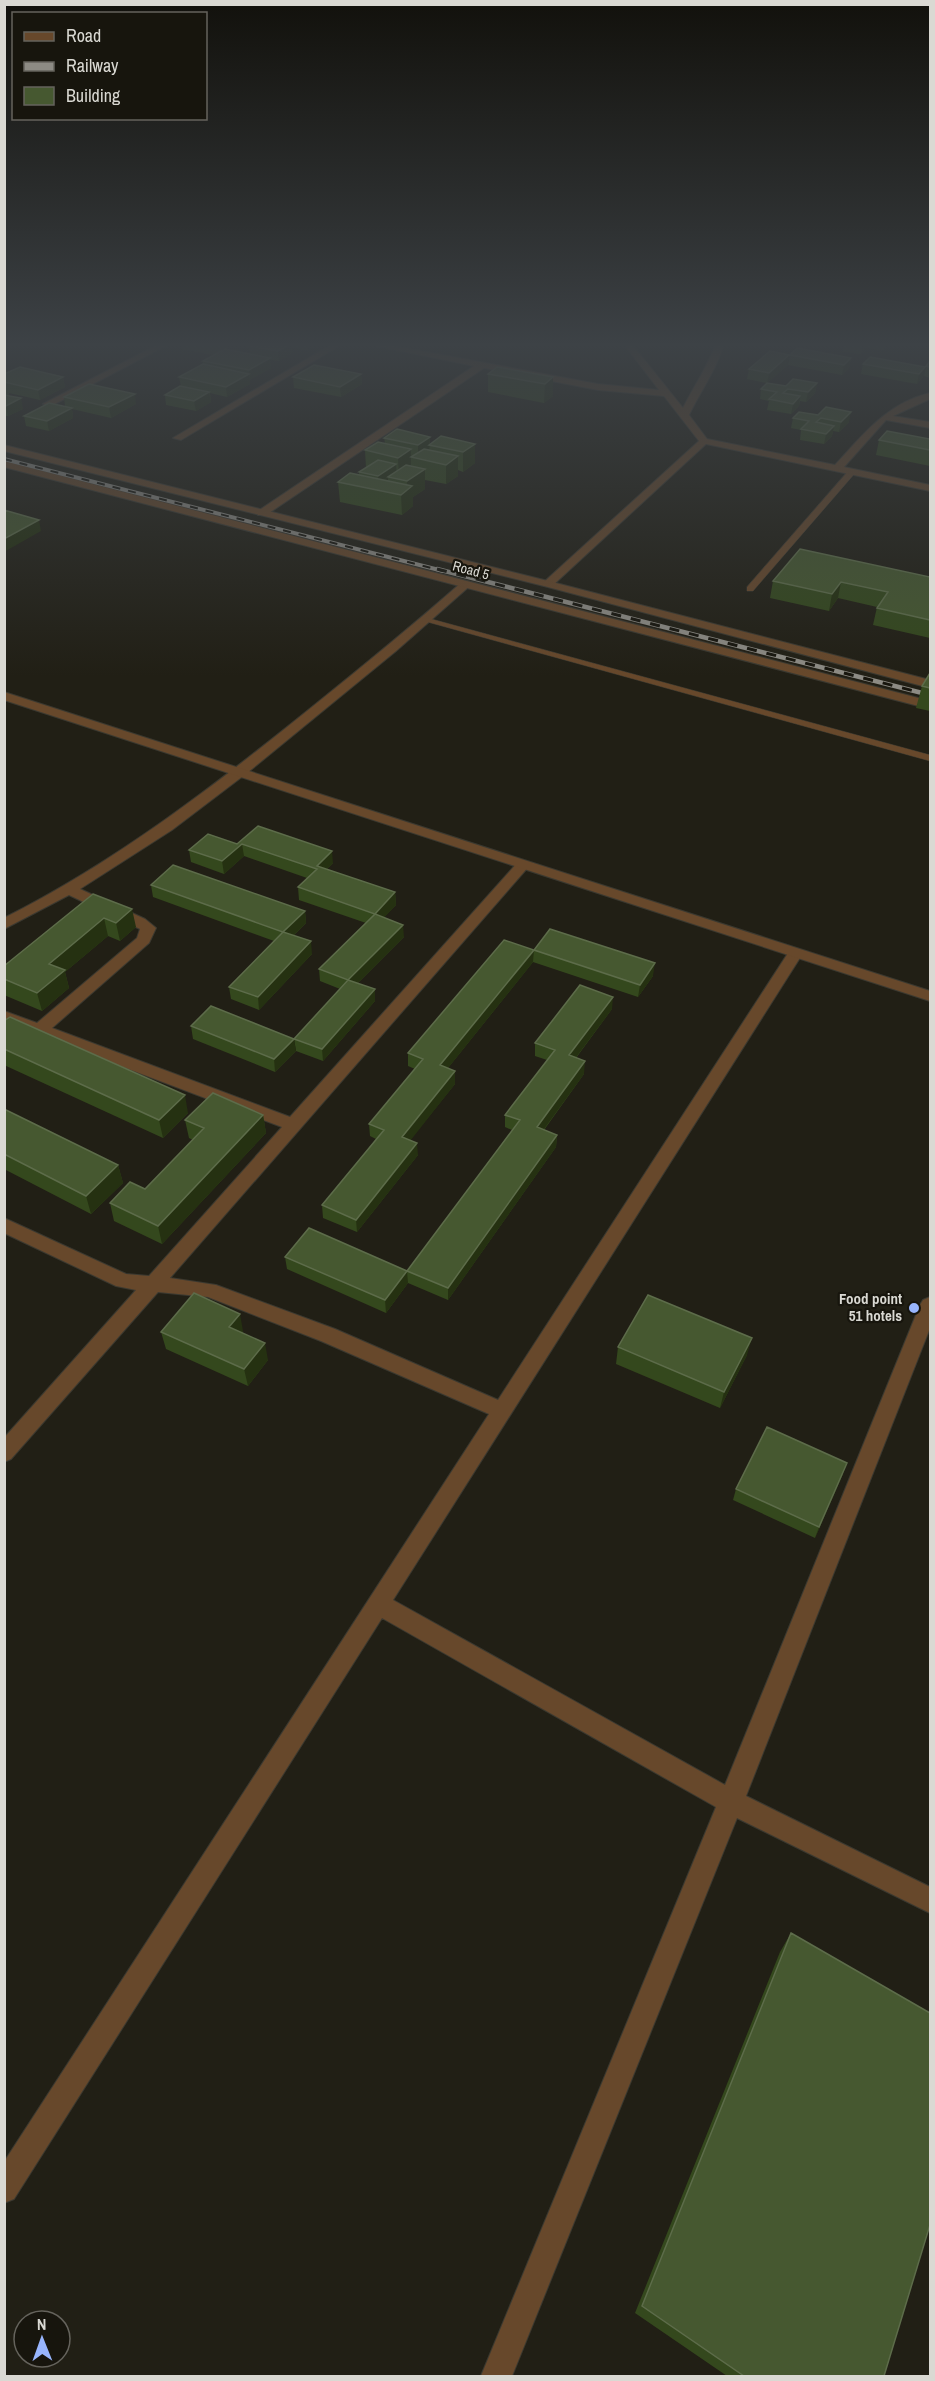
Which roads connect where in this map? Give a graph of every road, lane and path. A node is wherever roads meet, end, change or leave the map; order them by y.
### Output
1 (21, 454) edge
2 (27, 454) edge
3 (350, 454) edge
4 (690, 454) edge
5 (766, 454) edge
6 (850, 454) edge
7 (4, 463) edge
8 (837, 469) junction
9 (852, 472) junction
10 (930, 488) edge
11 (262, 513) junction
12 (781, 554) junction
13 (793, 556) edge
14 (466, 584) junction
15 (548, 584) junction
16 (750, 589) dead end
17 (427, 619) junction
18 (930, 684) edge
19 (4, 696) edge
20 (930, 705) edge
21 (930, 758) edge
22 (241, 773) junction
23 (523, 864) junction
24 (70, 890) junction
25 (4, 924) edge
26 (795, 953) junction
27 (930, 996) edge
28 (4, 1016) edge
29 (40, 1029) junction
30 (294, 1125) junction
31 (4, 1225) edge
32 (153, 1285) junction
33 (930, 1305) edge
34 (502, 1411) junction
35 (4, 1453) edge
36 (379, 1604) junction
37 (731, 1802) junction
38 (930, 1900) edge
39 (4, 2189) edge
40 (497, 2376) edge

1 - 7 street
2 - 11 street, Road 5
3 - 11 street
4 - 15 street
5 - 8 street
6 - 8 street
7 - 14 street, Road 5
8 - 9 street
9 - 10 street
9 - 12 lane
11 - 15 street, Road 5
12 - 13 lane
12 - 16 lane
14 - 17 street
14 - 20 street, Road 5
15 - 18 street, Road 5
17 - 21 lane
17 - 22 street
19 - 22 street
22 - 23 street
22 - 24 street
23 - 26 street
23 - 30 street
24 - 25 street
24 - 29 street
26 - 27 street
26 - 34 street
28 - 29 street
29 - 30 street
30 - 32 street
31 - 32 street
32 - 34 street
32 - 35 street
33 - 37 street
34 - 36 street
36 - 37 street
36 - 39 street
37 - 38 street
37 - 40 street

